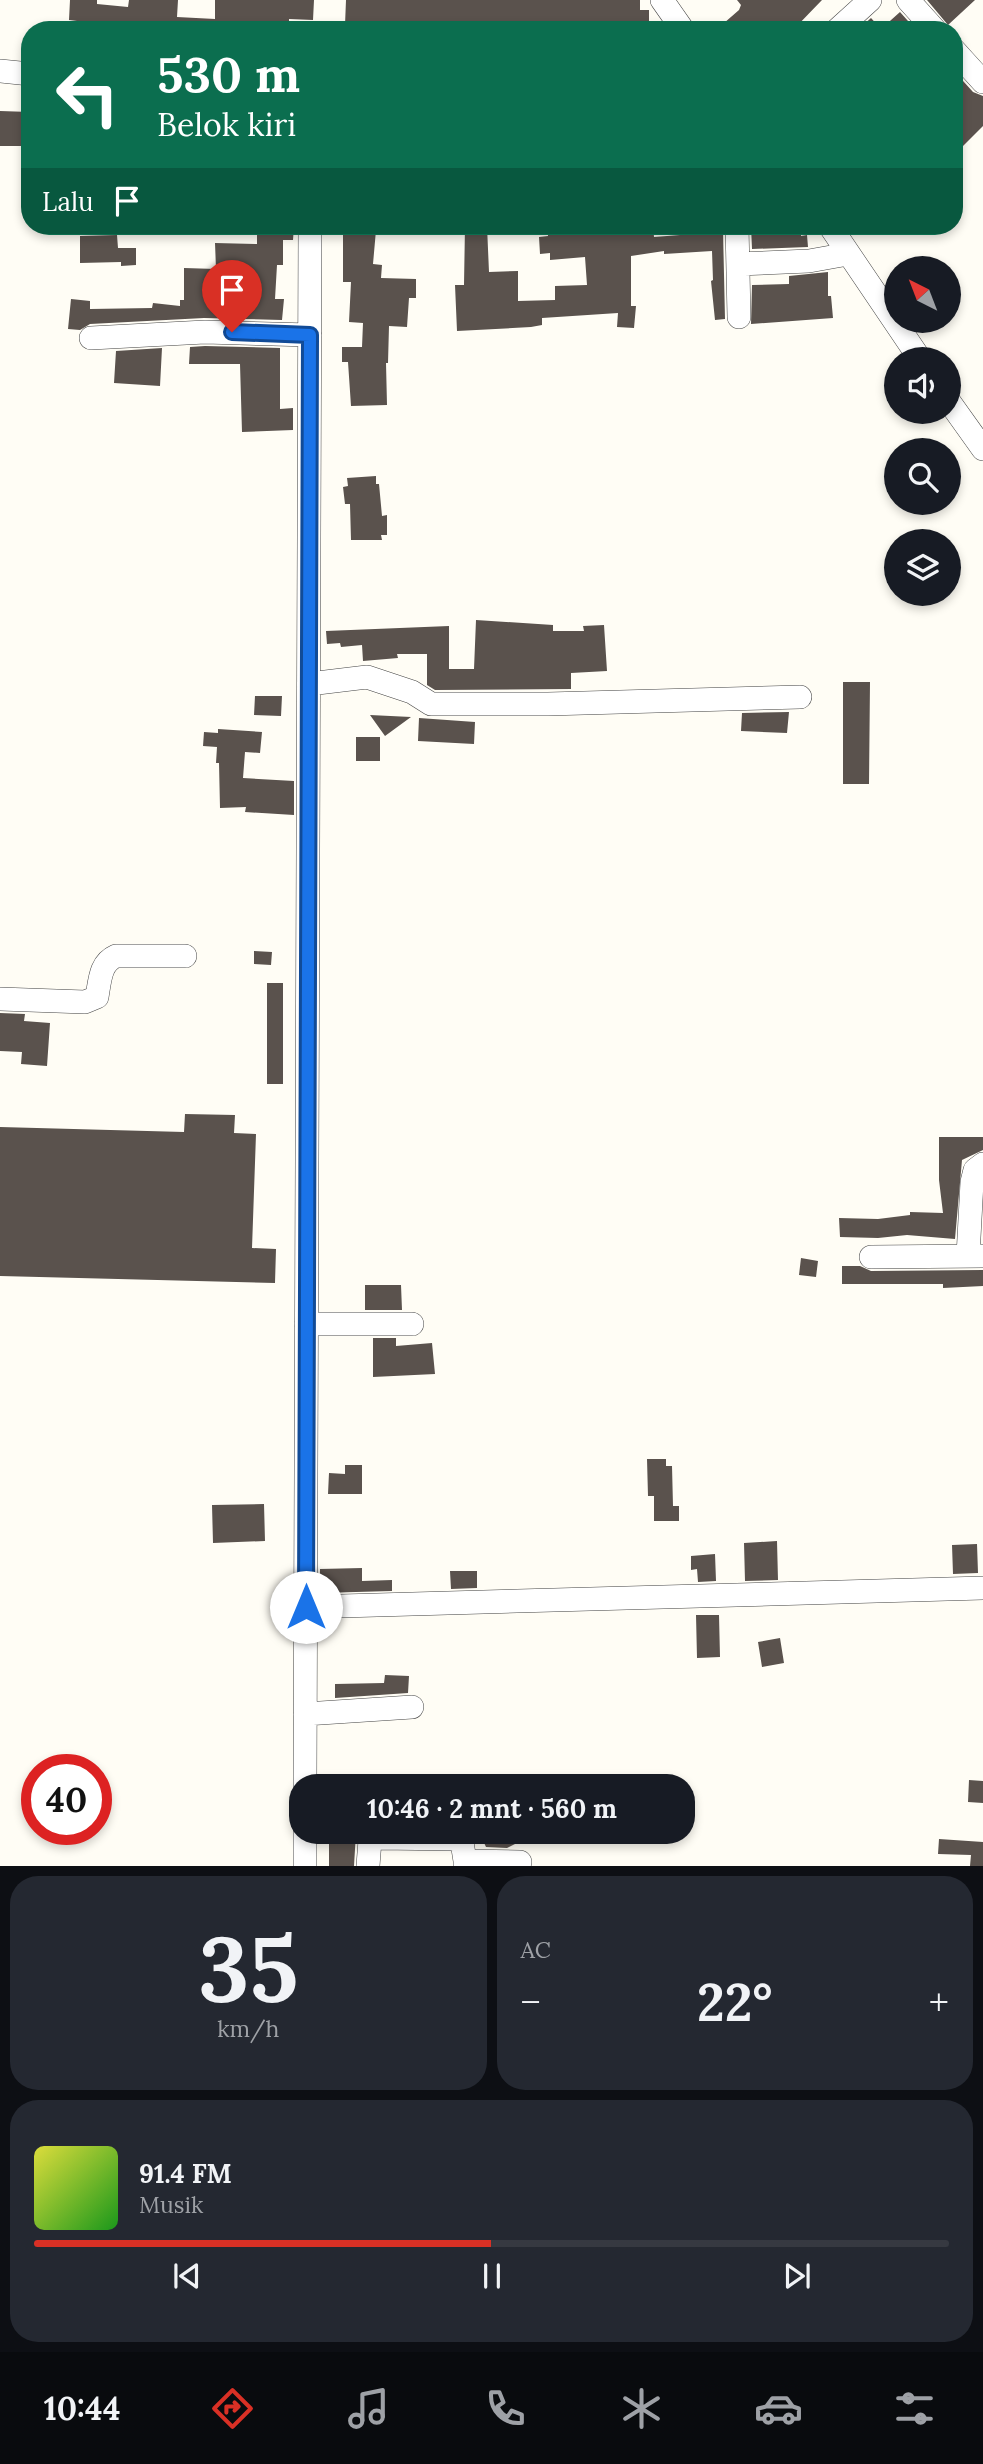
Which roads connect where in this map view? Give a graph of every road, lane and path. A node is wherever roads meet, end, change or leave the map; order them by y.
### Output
1 (662, 0) edge
2 (870, 0) edge
3 (908, 0) edge
4 (676, 21) edge
5 (847, 21) edge
6 (927, 21) edge
7 (963, 60) edge
8 (0, 71) edge
9 (21, 73) edge
10 (983, 82) edge
11 (310, 235) edge
12 (737, 235) edge
13 (836, 235) edge
14 (848, 254) junction
15 (738, 264) junction
16 (738, 317) dead end
17 (310, 335) junction
18 (91, 338) dead end
19 (912, 347) edge
20 (961, 418) edge
21 (983, 449) edge
22 (309, 684) junction
23 (800, 697) dead end
24 (185, 956) dead end
25 (0, 999) edge
26 (983, 1164) edge
27 (975, 1256) edge
28 (871, 1257) dead end
29 (306, 1324) junction
30 (412, 1324) dead end
31 (983, 1588) edge
32 (306, 1607) junction
33 (412, 1707) dead end
34 (305, 1714) junction
35 (305, 1774) edge
36 (305, 1844) edge
37 (520, 1862) dead end
38 (465, 1863) edge
39 (305, 1866) edge
40 (368, 1866) edge

1 - 4 street
2 - 5 street
3 - 6 street
7 - 10 street
8 - 9 street
11 - 17 street
12 - 15 street
13 - 14 street
14 - 15 street
14 - 19 street
15 - 16 street
17 - 18 street
17 - 22 street
20 - 21 street
22 - 23 street
22 - 29 street
24 - 25 street
26 - 27 street
27 - 28 street
29 - 30 street
29 - 32 street
31 - 32 street
32 - 34 street
33 - 34 street
34 - 35 street
36 - 39 street
37 - 38 street
38 - 40 street

